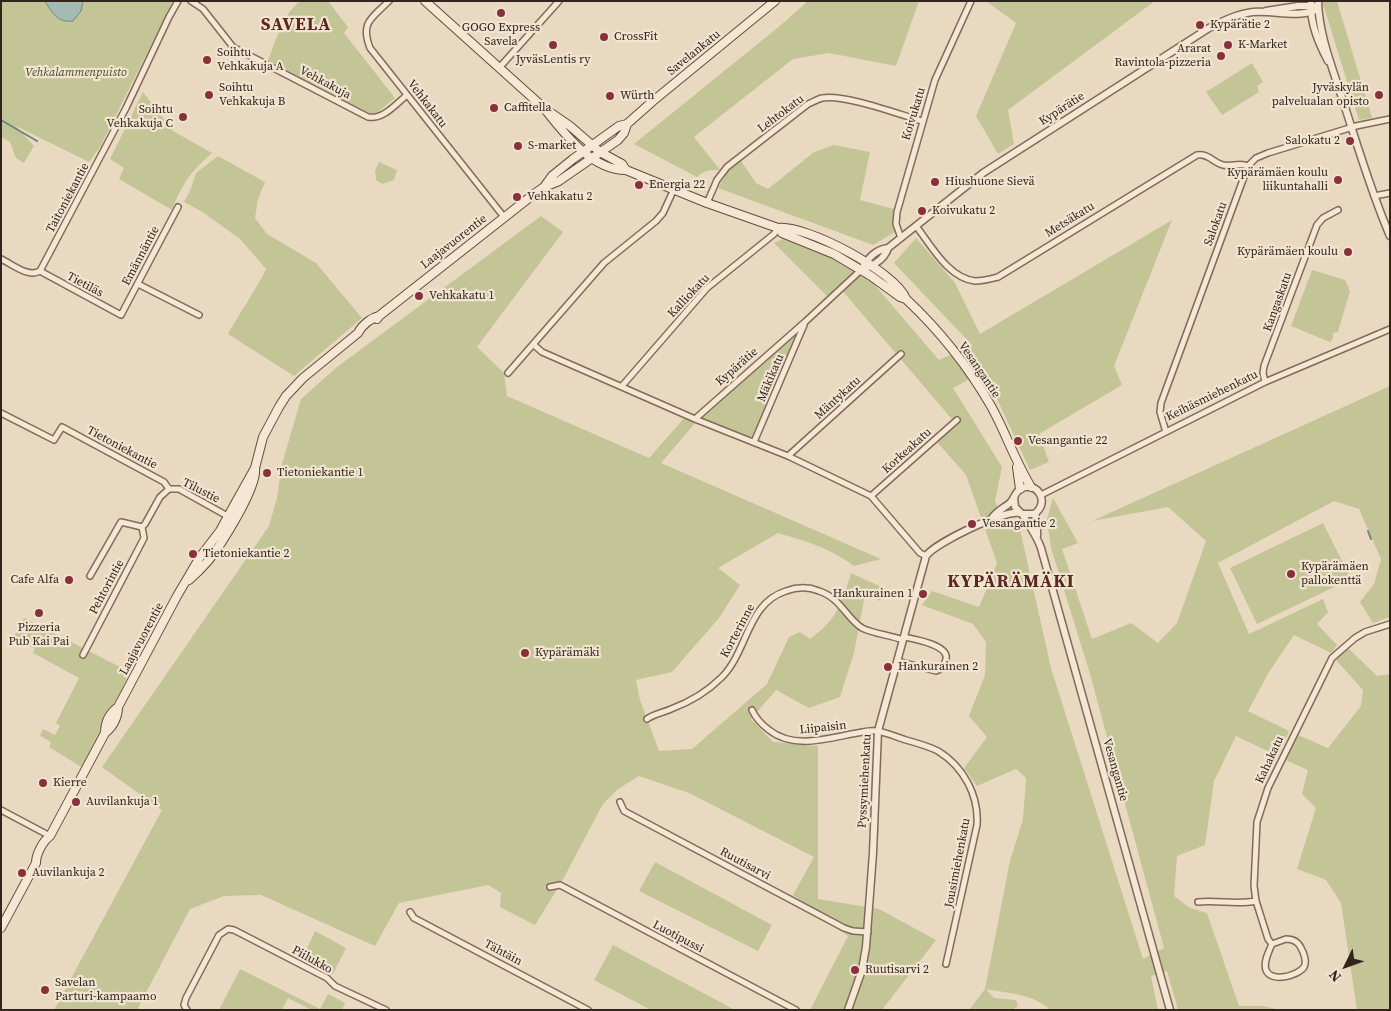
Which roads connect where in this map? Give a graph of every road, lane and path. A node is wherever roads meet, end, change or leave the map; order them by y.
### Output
1 (178, 1) edge
2 (191, 1) edge
3 (389, 1) edge
4 (425, 1) edge
5 (559, 1) edge
6 (775, 1) edge
7 (971, 1) edge
8 (1318, 1) edge
9 (1311, 6) edge
10 (1318, 9) junction
11 (1331, 67) junction
12 (499, 68) junction
13 (407, 95) junction
14 (544, 108) junction
15 (1390, 119) edge
16 (922, 121) junction
17 (628, 124) junction
18 (1351, 127) junction
19 (592, 146) junction
20 (584, 152) junction
21 (600, 152) junction
22 (592, 157) junction
23 (1248, 166) junction
24 (626, 170) junction
25 (544, 187) junction
26 (674, 189) junction
27 (1390, 193) edge
28 (1374, 196) junction
29 (707, 203) junction
30 (178, 207) dead end
31 (1338, 210) dead end
32 (504, 218) junction
33 (916, 226) junction
34 (778, 228) junction
35 (1390, 236) edge
36 (902, 238) junction
37 (1, 259) edge
38 (869, 263) junction
39 (860, 270) junction
40 (40, 271) junction
41 (138, 284) junction
42 (906, 299) junction
43 (122, 315) joint
44 (198, 315) dead end
45 (805, 322) junction
46 (1390, 329) edge
47 (534, 345) junction
48 (901, 354) dead end
49 (508, 373) dead end
50 (1266, 382) junction
51 (622, 386) junction
52 (1, 413) edge
53 (695, 419) junction
54 (957, 420) dead end
55 (1166, 432) junction
56 (754, 442) junction
57 (788, 456) junction
58 (1018, 465) junction
59 (1032, 487) junction
60 (168, 489) junction
61 (1020, 489) junction
62 (1040, 495) junction
63 (871, 496) junction
64 (1014, 497) junction
65 (1021, 513) junction
66 (1036, 513) junction
67 (231, 518) junction
68 (992, 518) junction
69 (142, 527) junction
70 (1037, 536) junction
71 (926, 556) junction
72 (90, 576) dead end
73 (1390, 624) edge
74 (903, 638) junction
75 (82, 655) dead end
76 (897, 661) junction
77 (752, 710) dead end
78 (647, 720) dead end
79 (878, 731) junction
80 (620, 802) dead end
81 (1, 810) edge
82 (50, 836) junction
83 (550, 887) dead end
84 (1256, 900) junction
85 (1198, 902) dead end
86 (410, 912) dead end
87 (1, 928) edge
88 (868, 932) junction
89 (1272, 944) junction
90 (946, 964) dead end
91 (187, 1010) edge
92 (386, 1010) edge
93 (588, 1010) edge
94 (796, 1010) edge
95 (848, 1010) edge
96 (1170, 1010) edge

1 - 40 street, Taitoniekantie
2 - 13 street, Vehkakuja
3 - 13 street, Vehkakatu
4 - 12 main road, Vesangantie
5 - 12 street
6 - 17 main road, Savelankatu
7 - 16 street, Koivukatu
8 - 10 street
9 - 10 street, Kypärätie
9 - 11 street
9 - 33 street, Kypärätie
10 - 11 street
11 - 18 street
12 - 14 main road, Vesangantie
13 - 32 street, Vehkakatu
14 - 19 main road, Vesangantie
14 - 20 main road, Vesangantie
15 - 18 street
16 - 29 street, Lehtokatu
16 - 36 street, Koivukatu
17 - 19 main road, Savelankatu
17 - 21 main road, Savelankatu
18 - 23 street
18 - 28 street
19 - 20 main road, Savelankatu
19 - 21 main road, Vesangantie
20 - 22 main road, Vesangantie
20 - 25 main road, Laajavuorentie
21 - 22 main road, Laajavuorentie
21 - 24 main road, Vesangantie
22 - 24 main road, Vesangantie
22 - 25 main road, Laajavuorentie
23 - 33 street, Metsäkatu
23 - 55 street, Salokatu
24 - 26 main road, Vesangantie
25 - 32 main road, Laajavuorentie
26 - 29 main road, Vesangantie
26 - 47 street
27 - 28 street
28 - 35 street
29 - 34 main road, Vesangantie
30 - 41 street, Emännäntie
31 - 50 street, Kangaskatu
32 - 67 main road, Laajavuorentie
33 - 36 street, Kypärätie
34 - 38 main road, Vesangantie
34 - 39 main road, Vesangantie
34 - 51 street, Kalliokatu
36 - 38 street, Kypärätie
37 - 40 street
38 - 39 street, Kypärätie
38 - 42 main road, Vesangantie
39 - 42 main road, Vesangantie
39 - 45 street, Kypärätie
40 - 43 street, Tietiläs
41 - 43 street, Emännäntie
41 - 44 street
42 - 58 main road, Vesangantie
45 - 53 street, Kypärätie
45 - 56 street, Mäkikatu
46 - 50 street, Keihäsmiehenkatu
47 - 49 street
47 - 51 street
48 - 57 street, Mäntykatu
50 - 55 street, Keihäsmiehenkatu
51 - 53 street
52 - 60 street, Tietoniekantie
53 - 56 street
54 - 63 street, Korkeakatu
55 - 62 street, Keihäsmiehenkatu
56 - 57 street
57 - 63 street
58 - 59 main road, Vesangantie
58 - 61 main road, Vesangantie
59 - 61 street
59 - 62 street
60 - 67 street, Tilustie
60 - 69 street, Tilustie
61 - 64 street
62 - 66 street
63 - 71 street
64 - 65 street
64 - 68 street
65 - 66 street
65 - 68 street
65 - 70 street, Vesangantie
66 - 70 street, Vesangantie
67 - 82 main road, Laajavuorentie
68 - 71 street
69 - 72 street
69 - 75 street, Pehtorintie
70 - 96 street, Vesangantie
71 - 74 street, Pyssymiehenkatu
73 - 84 street, Kahakatu
74 - 76 street, Pyssymiehenkatu
74 - 76 street, Korterinne
74 - 78 street, Korterinne
76 - 79 street, Pyssymiehenkatu
77 - 79 street, Liipaisin
79 - 88 street, Pyssymiehenkatu
79 - 90 street, Jousimiehenkatu
80 - 88 street, Ruutisarvi
81 - 82 street
82 - 87 main road, Laajavuorentie
83 - 94 street, Luotipussi
84 - 85 street
84 - 89 street, Kahakatu
86 - 93 street, Tähtäin
88 - 95 street, Pyssymiehenkatu
89 - 89 street
91 - 92 street, Piilukko

